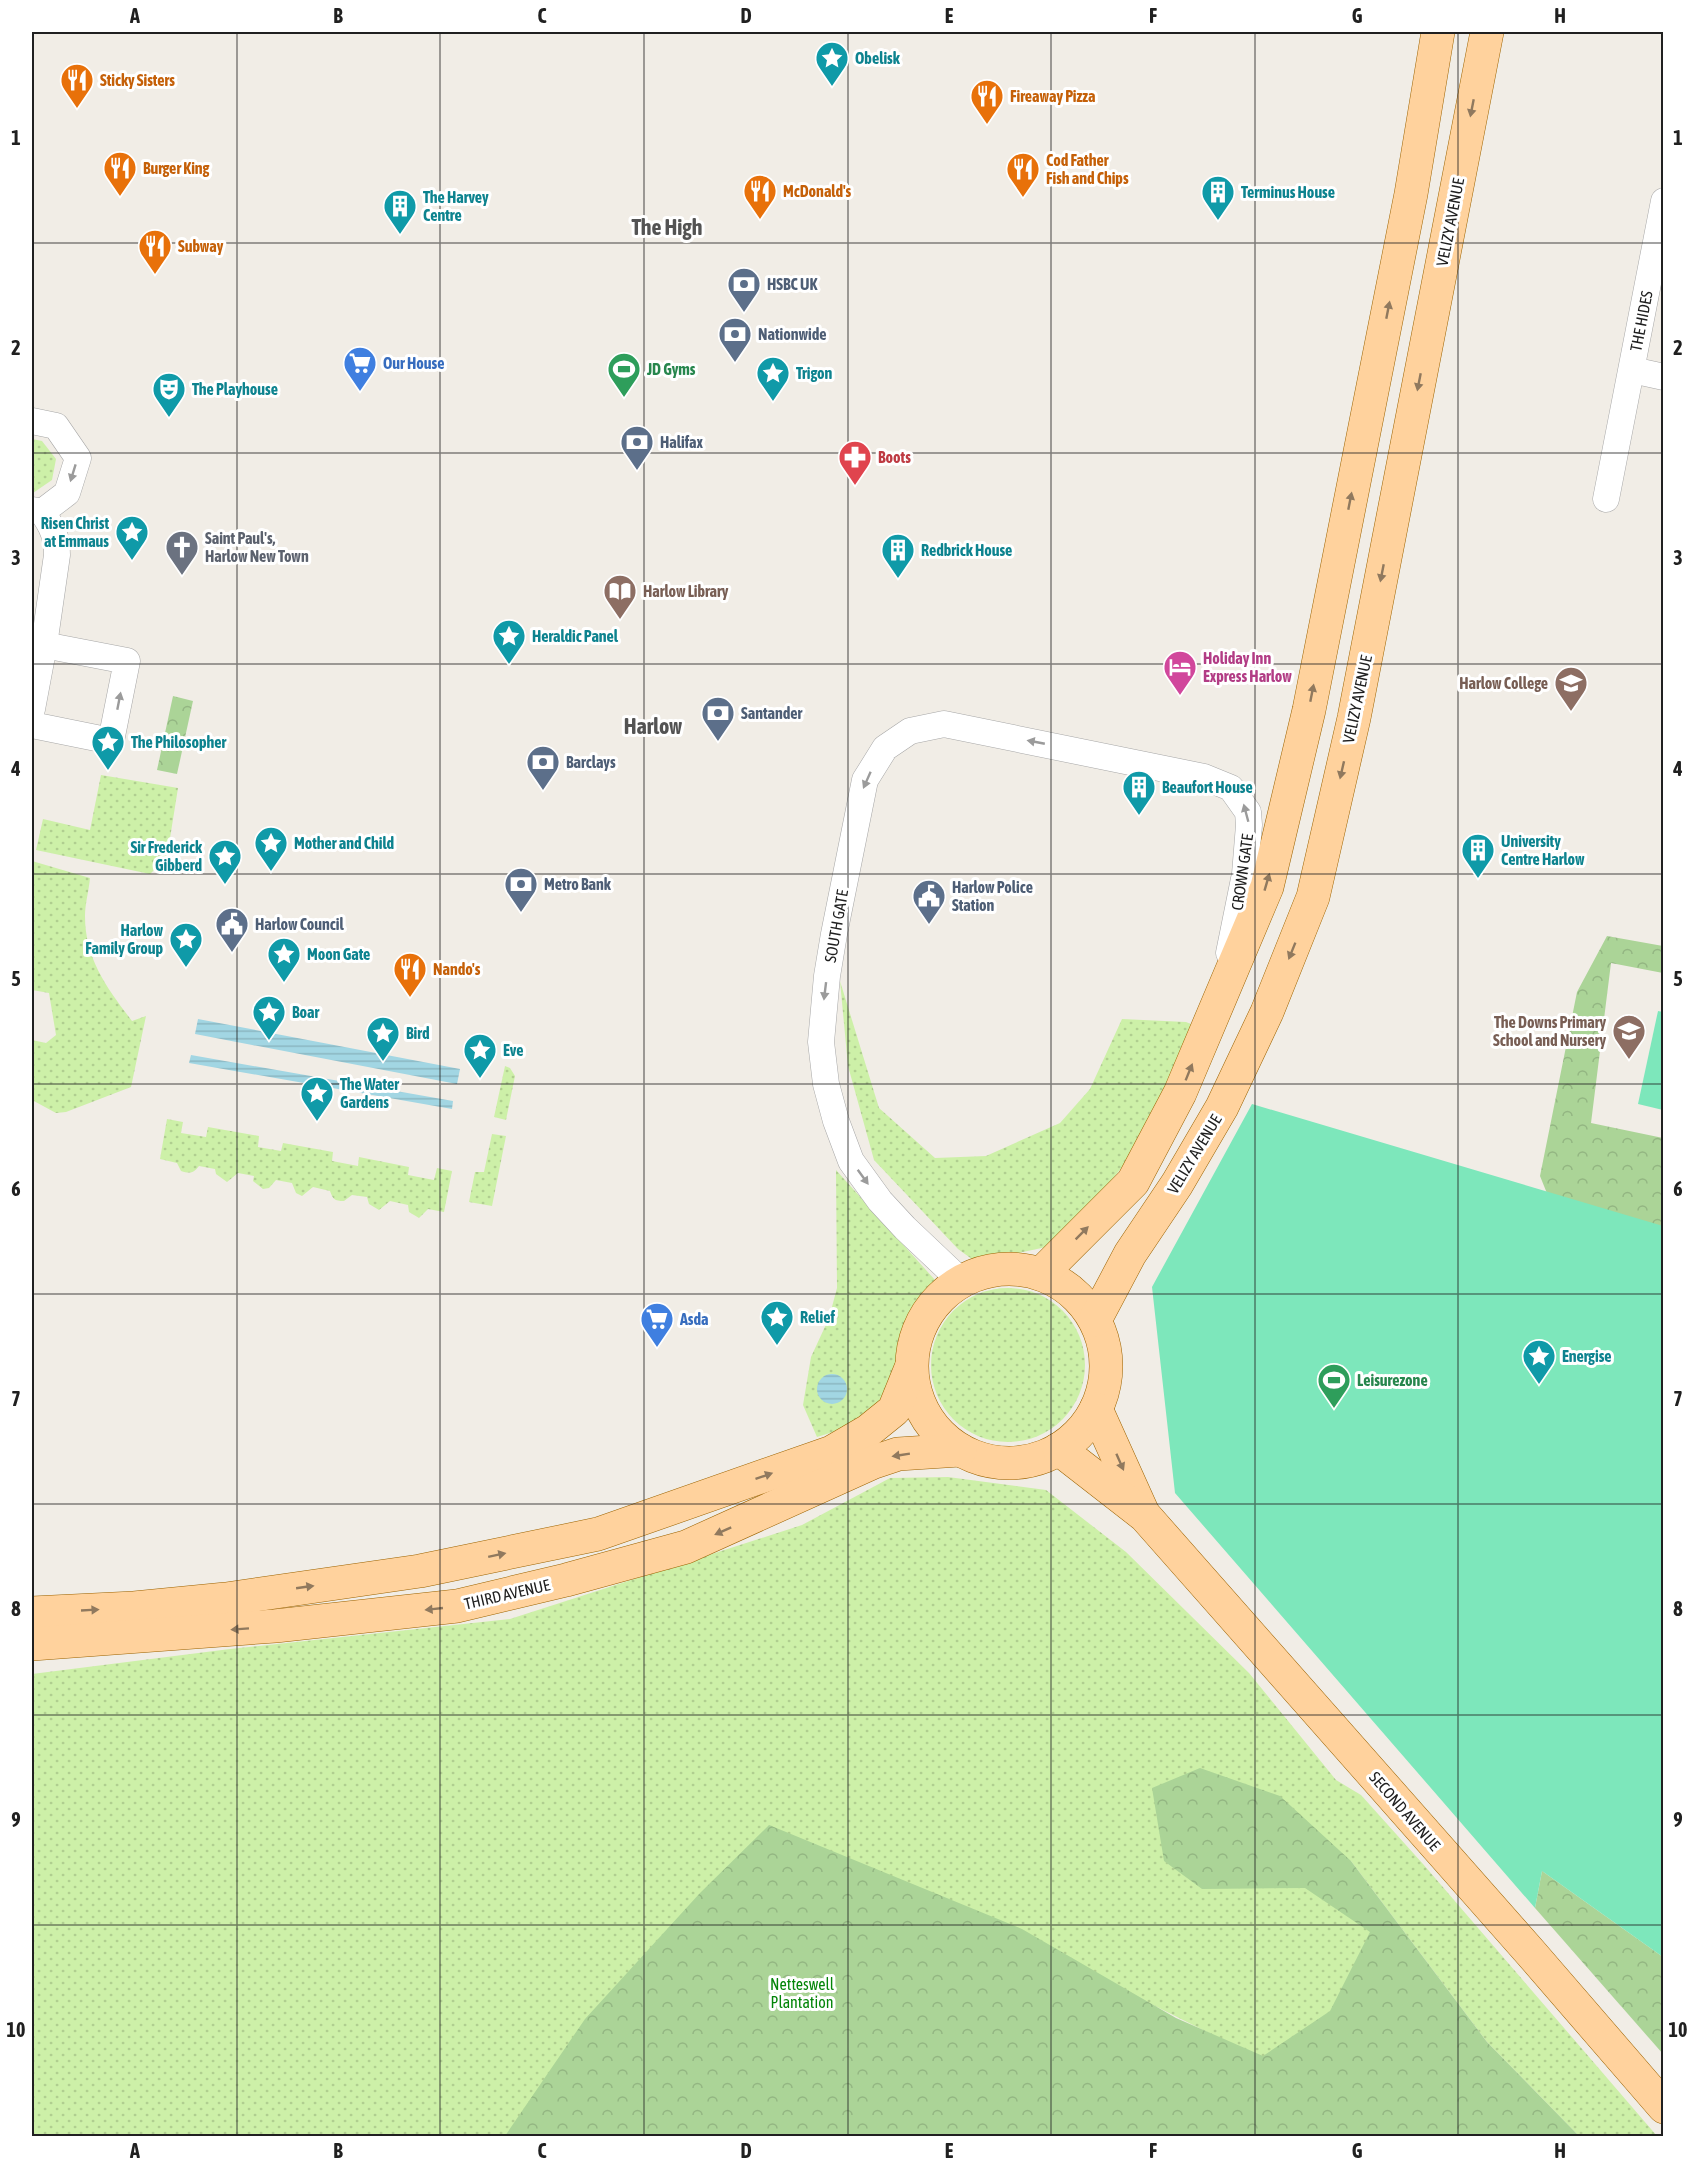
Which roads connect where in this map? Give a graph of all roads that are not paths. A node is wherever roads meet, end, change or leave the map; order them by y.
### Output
1 (1438, 32) edge
2 (1487, 32) edge
3 (1664, 201) edge
4 (1632, 370) junction
5 (1664, 377) edge
6 (32, 421) edge
7 (1606, 499) dead end
8 (37, 511) edge
9 (44, 645) junction
10 (32, 709) edge
11 (32, 725) edge
12 (1093, 753) joint
13 (1220, 994) junction
14 (1041, 1274) junction
15 (961, 1281) junction
16 (1095, 1320) junction
17 (911, 1368) junction
18 (1096, 1408) junction
19 (1059, 1449) junction
20 (960, 1450) junction
21 (1145, 1516) junction
22 (32, 1613) edge
23 (32, 1644) edge
24 (1664, 2107) edge

13 -> 1 main road
2 -> 16 main road, VELIZY AVENUE
3 - 4 street, THE HIDES
4 - 5 street, THE HIDES
4 - 7 street, THE HIDES
6 -> 8 street
8 - 9 street
9 - 10 street
11 -> 9 street
13 -> 12 street, CROWN GATE
12 -> 15 street, SOUTH GATE
14 -> 13 main road
14 - 15 main road
14 - 16 main road
15 - 17 main road
16 - 18 main road
17 - 20 main road
22 -> 17 main road
18 - 19 main road
18 -> 21 main road, SECOND AVENUE
19 - 20 main road
19 - 21 main road, SECOND AVENUE
20 -> 23 main road, THIRD AVENUE
21 - 24 main road, SECOND AVENUE

